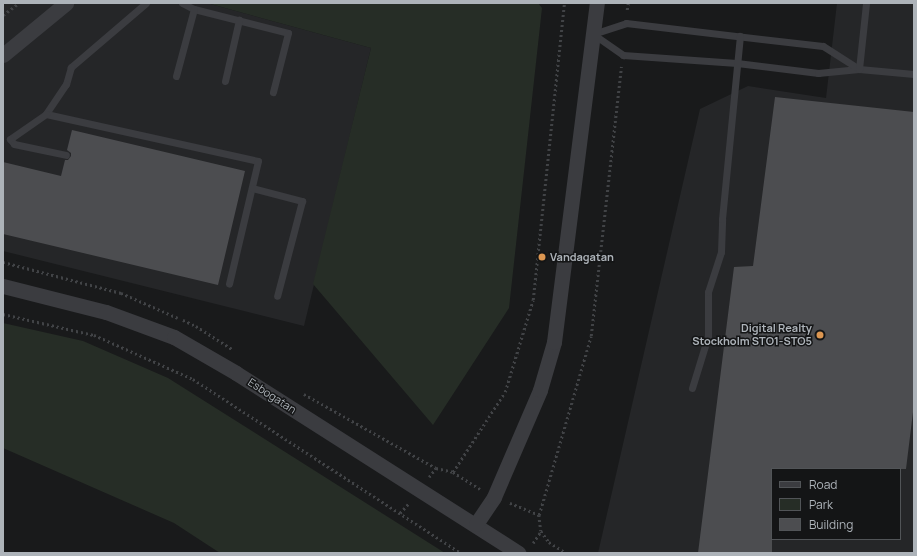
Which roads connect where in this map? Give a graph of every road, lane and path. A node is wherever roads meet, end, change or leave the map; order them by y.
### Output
1 (19, 3) edge
2 (66, 3) edge
3 (146, 3) edge
4 (182, 3) edge
5 (564, 3) edge
6 (597, 3) edge
7 (628, 3) edge
8 (866, 3) edge
9 (194, 9) junction
10 (3, 15) edge
11 (239, 20) junction
12 (626, 23) junction
13 (593, 34) junction
14 (740, 36) junction
15 (3, 55) edge
16 (622, 55) junction
17 (737, 63) junction
18 (860, 69) junction
19 (914, 74) edge
20 (176, 76) dead end
21 (225, 81) dead end
22 (273, 92) dead end
23 (46, 114) junction
24 (66, 155) dead end
25 (252, 188) junction
26 (229, 284) dead end
27 (3, 286) edge
28 (277, 296) dead end
29 (3, 314) edge
30 (692, 388) dead end
31 (453, 472) dead end
32 (539, 515) dead end
33 (476, 524) junction
34 (461, 553) edge
35 (519, 553) edge

1 - 10 path
2 - 15 street
3 - 23 lane
4 - 9 lane
5 - 31 path
6 - 13 street
7 - 12 path
8 - 18 lane
9 - 11 lane
9 - 20 lane
11 - 21 lane
11 - 22 lane
12 - 13 lane
12 - 14 lane
13 - 16 lane
13 - 33 street
14 - 17 lane
14 - 18 lane
16 - 17 lane
16 - 32 path
17 - 18 lane
17 - 30 lane
18 - 19 lane
23 - 24 lane
23 - 25 lane
25 - 26 lane
25 - 28 lane
27 - 33 street, Esbogatan
29 - 34 path
33 - 35 street, Esbogatan

